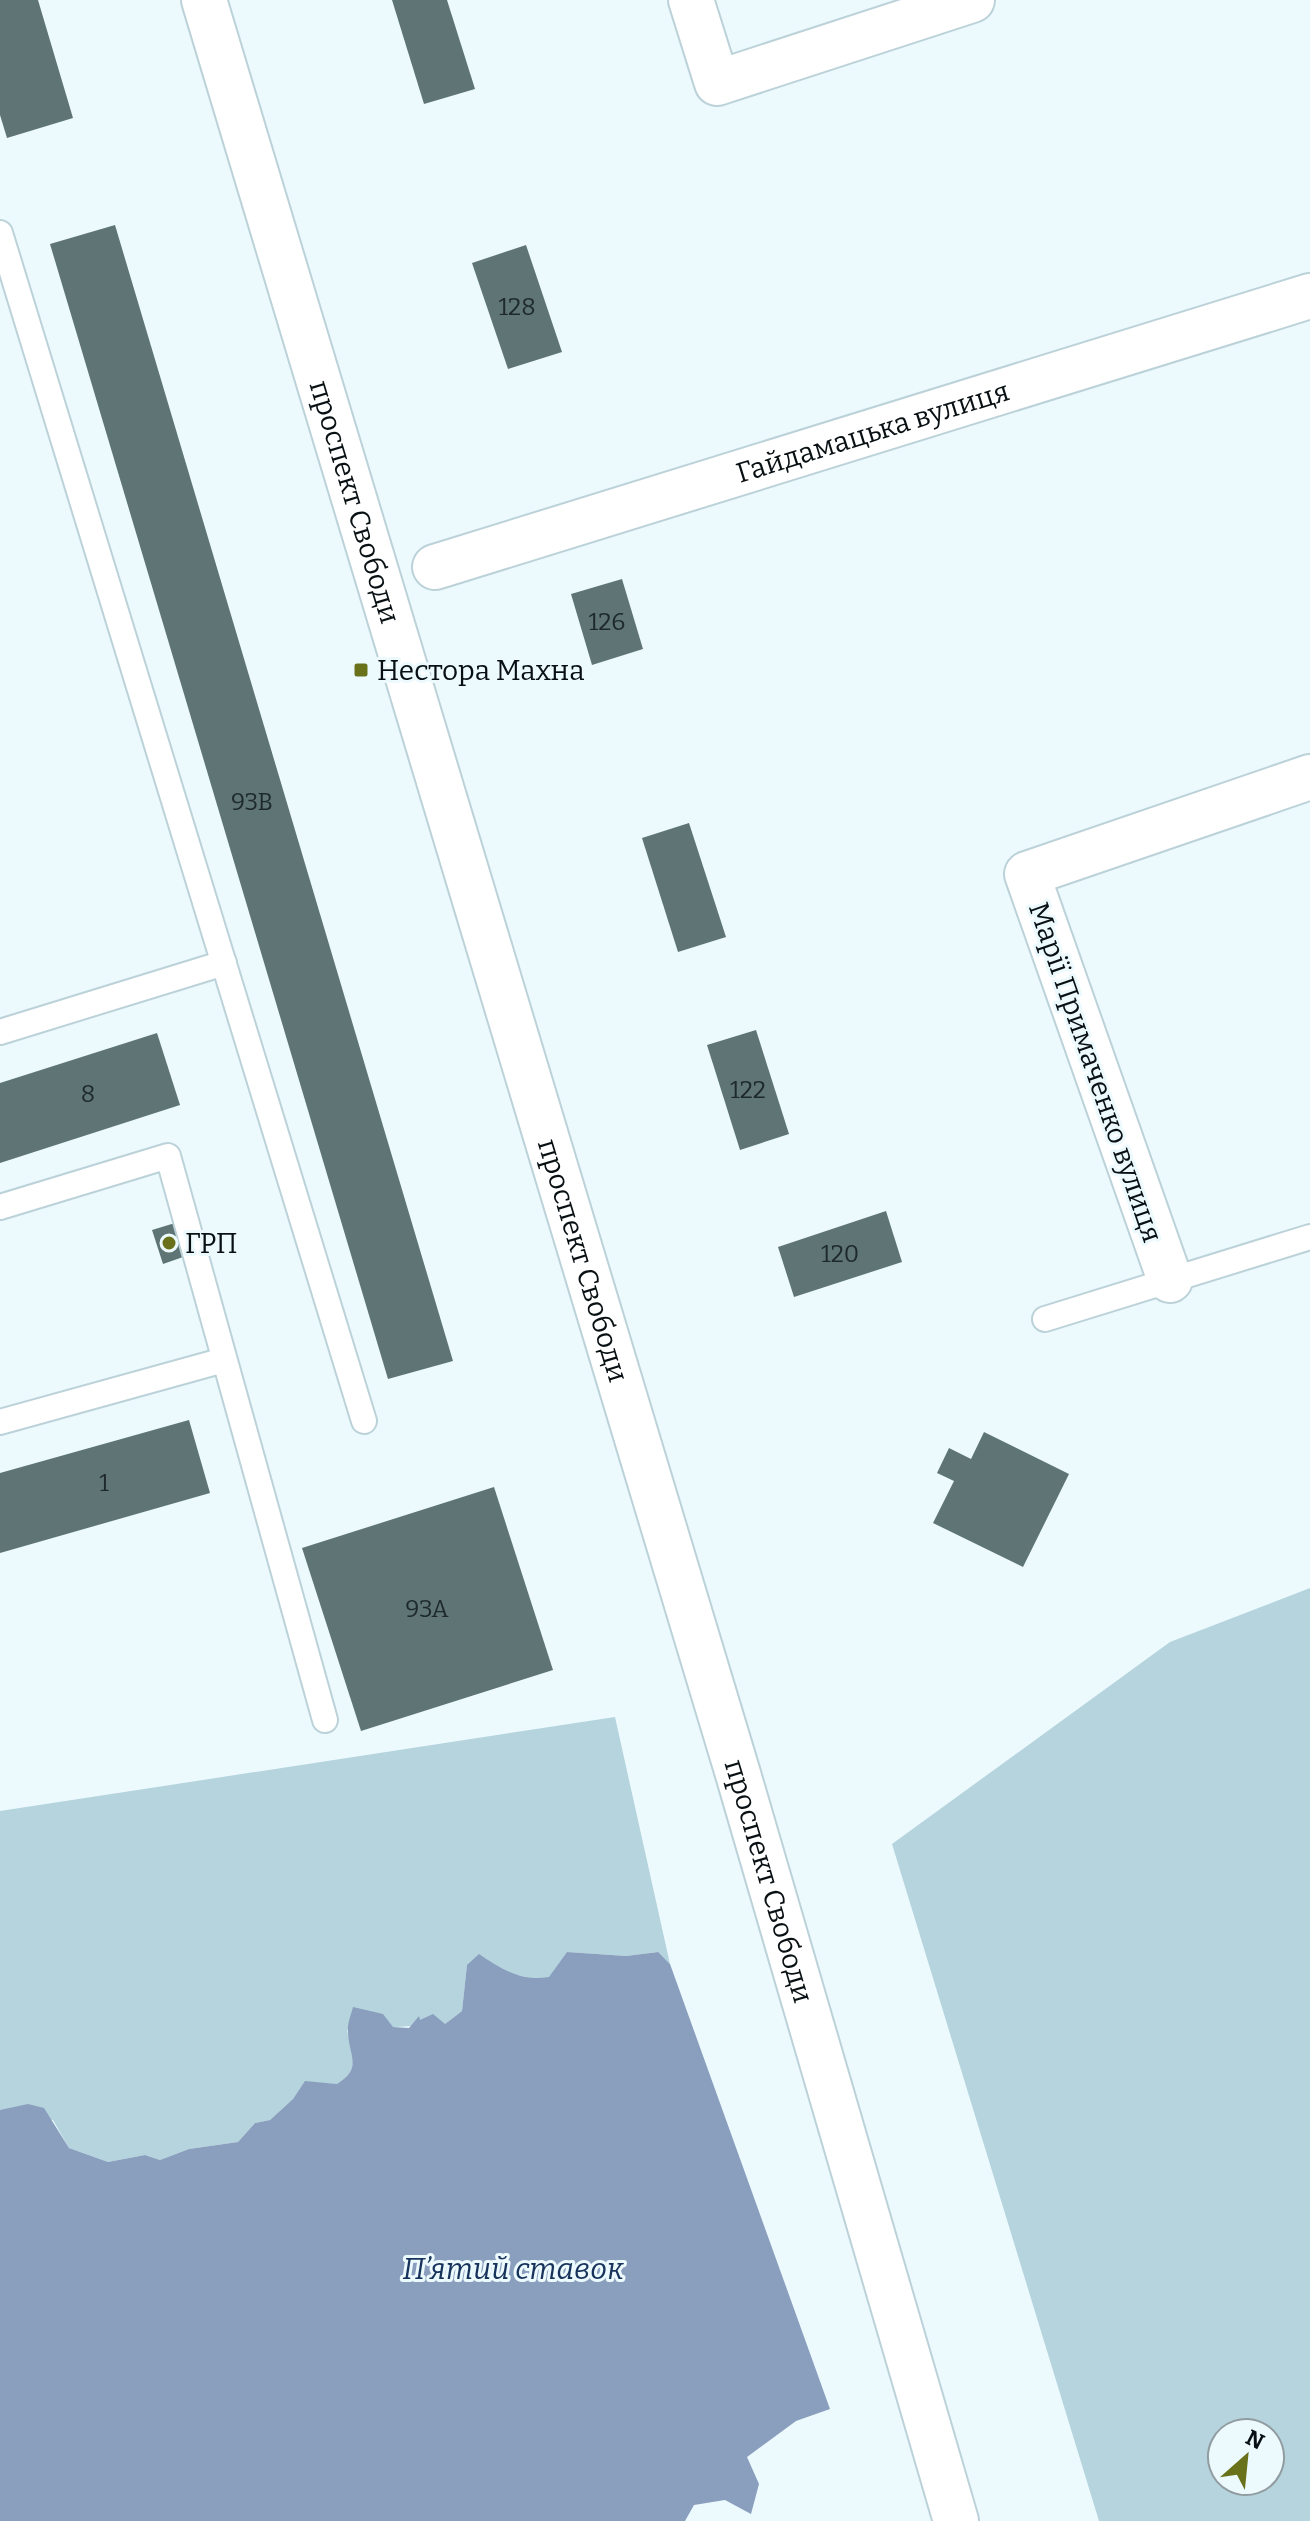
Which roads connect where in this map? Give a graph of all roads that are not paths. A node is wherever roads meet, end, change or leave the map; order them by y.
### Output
1 (204, 0) edge
2 (691, 0) edge
3 (972, 0) edge
4 (0, 233) edge
5 (1310, 296) edge
6 (435, 567) dead end
7 (1310, 777) edge
8 (224, 963) junction
9 (0, 1032) edge
10 (0, 1207) edge
11 (1310, 1237) edge
12 (1170, 1280) junction
13 (1045, 1319) dead end
14 (224, 1360) junction
15 (364, 1421) dead end
16 (0, 1422) edge
17 (325, 1720) dead end
18 (956, 2521) edge

1 - 18 street, проспект Свободи
2 - 3 street
4 - 8 lane
5 - 6 street, Гайдамацька вулиця
7 - 12 street, Марії Примаченко вулиця
8 - 9 lane
8 - 15 lane
10 - 14 lane
11 - 12 lane
12 - 13 lane
14 - 16 lane
14 - 17 lane

